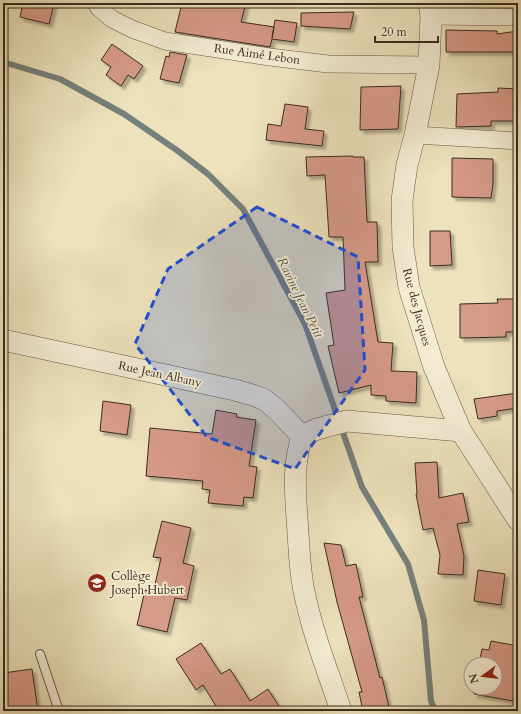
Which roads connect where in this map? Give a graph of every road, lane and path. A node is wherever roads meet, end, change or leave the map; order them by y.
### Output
1 (96, 3) edge
2 (430, 9) edge
3 (518, 17) edge
4 (429, 65) junction
5 (415, 135) junction
6 (518, 141) edge
7 (3, 340) edge
8 (461, 430) junction
9 (310, 433) junction
10 (518, 520) edge
11 (40, 654) dead end
12 (59, 711) edge
13 (341, 711) edge

1 - 4 street, Rue Aimé Lebon
2 - 3 street
2 - 4 street, Rue des Jacques
4 - 5 street, Rue des Jacques
5 - 6 street
5 - 8 street, Rue des Jacques
7 - 9 street, Rue Jean Albany
8 - 9 street
8 - 10 street, Rue des Jacques
9 - 13 street
11 - 12 lane

